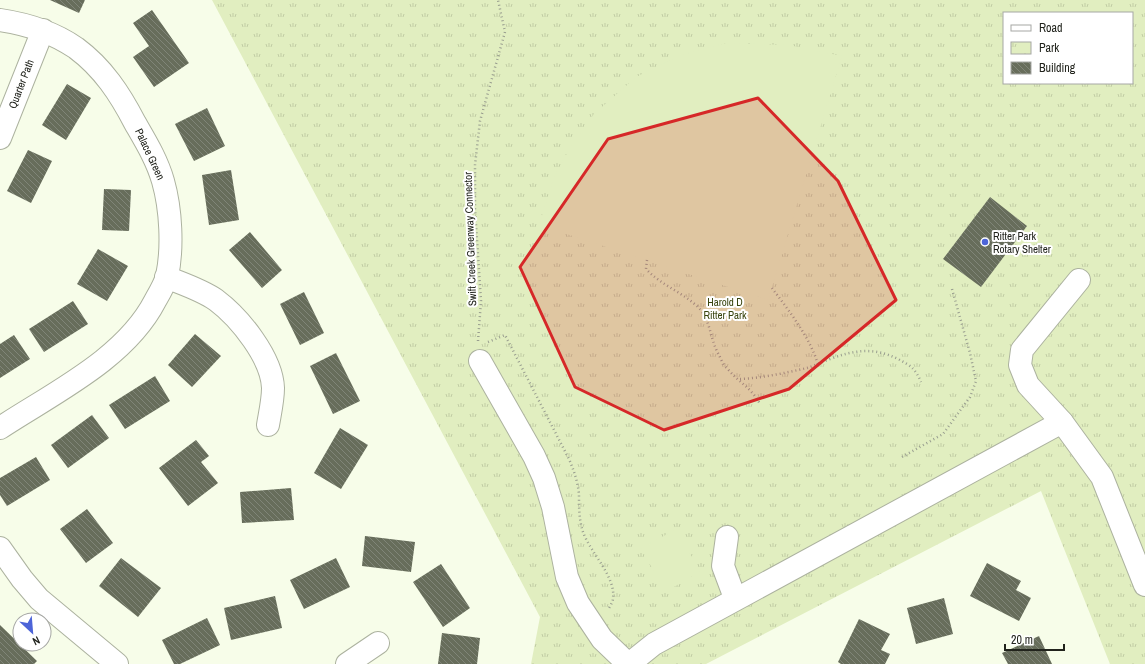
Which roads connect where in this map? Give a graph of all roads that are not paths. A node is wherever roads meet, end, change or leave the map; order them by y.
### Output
1 (0, 20) edge
2 (42, 30) junction
3 (0, 138) edge
4 (166, 277) junction
5 (1079, 280) dead end
6 (480, 361) road end
7 (1062, 422) junction
8 (268, 425) dead end
9 (0, 428) edge
10 (727, 537) dead end
11 (0, 548) edge
12 (1145, 585) edge
13 (736, 598) junction
14 (378, 643) dead end
15 (117, 664) edge
16 (347, 664) edge
17 (628, 664) edge

1 - 2 street, Palace Green
2 - 3 street, Quarter Path
2 - 4 street, Palace Green
4 - 8 street
4 - 9 street, Palace Green
5 - 7 street
6 - 17 street
7 - 12 street
7 - 13 street
10 - 13 street
11 - 15 street
13 - 17 street
14 - 16 street

